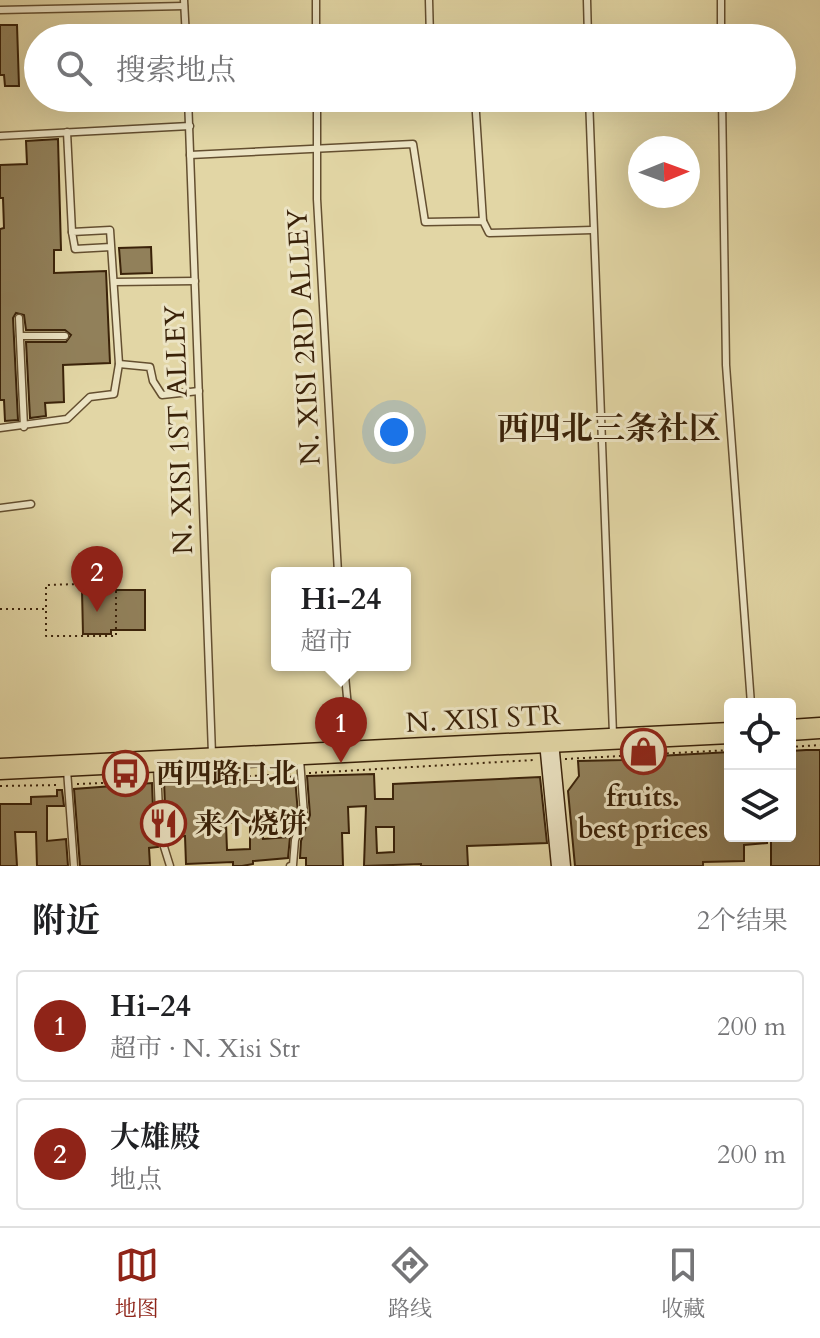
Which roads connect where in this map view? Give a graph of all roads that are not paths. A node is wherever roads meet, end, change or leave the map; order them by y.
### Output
1 (316, 0) edge
2 (429, 0) edge
3 (587, 0) edge
4 (721, 0) edge
5 (184, 3) edge
6 (0, 10) edge
7 (185, 24) edge
8 (316, 24) edge
9 (430, 24) edge
10 (588, 24) edge
11 (721, 24) edge
12 (189, 112) edge
13 (317, 112) edge
14 (476, 112) edge
15 (589, 112) edge
16 (722, 112) edge
17 (190, 126) junction
18 (67, 132) junction
19 (0, 136) edge
20 (317, 148) junction
21 (190, 155) junction
22 (483, 221) junction
23 (592, 230) junction
24 (72, 232) junction
25 (111, 247) junction
26 (195, 281) junction
27 (114, 282) junction
28 (19, 318) dead end
29 (20, 336) junction
30 (65, 336) dead end
31 (119, 364) junction
32 (199, 391) junction
33 (24, 427) junction
34 (0, 428) edge
35 (31, 504) dead end
36 (0, 508) edge
37 (338, 567) edge
38 (345, 671) edge
39 (751, 698) edge
40 (820, 728) edge
41 (796, 730) edge
42 (724, 733) edge
43 (613, 739) junction
44 (550, 751) junction
45 (352, 753) junction
46 (213, 760) junction
47 (301, 764) junction
48 (0, 769) edge
49 (157, 771) junction
50 (67, 775) junction
51 (74, 866) edge
52 (170, 866) edge
53 (292, 866) edge
54 (561, 866) edge

1 - 8 lane
2 - 9 lane
3 - 10 lane
4 - 11 lane
5 - 6 lane
5 - 7 lane
12 - 17 lane, N. XISI 1ST ALLEY
13 - 20 lane, N. XISI 2RD ALLEY
14 - 22 lane
15 - 23 lane
16 - 39 lane
17 - 18 lane
17 - 21 lane, N. XISI 1ST ALLEY
18 - 19 lane
18 - 24 lane
20 - 21 lane
20 - 22 lane
20 - 37 lane, N. XISI 2RD ALLEY
21 - 26 lane, N. XISI 1ST ALLEY
22 - 23 lane
23 - 43 lane
24 - 25 lane
24 - 25 lane
25 - 27 lane
26 - 27 lane
26 - 32 lane, N. XISI 1ST ALLEY
27 - 31 lane
28 - 29 lane
29 - 30 lane
29 - 33 lane
31 - 32 lane
31 - 33 lane
32 - 46 lane, N. XISI 1ST ALLEY
33 - 34 lane
35 - 36 lane
38 - 45 lane
40 - 41 main road
42 - 43 main road, N. XISI STR
43 - 44 main road, N. XISI STR
44 - 45 main road, N. XISI STR
44 - 54 street
45 - 47 main road, N. XISI STR
46 - 47 main road, N. XISI STR
46 - 49 main road, N. XISI STR
47 - 53 lane
48 - 50 main road, N. XISI STR
49 - 50 main road, N. XISI STR
49 - 52 lane
50 - 51 lane

